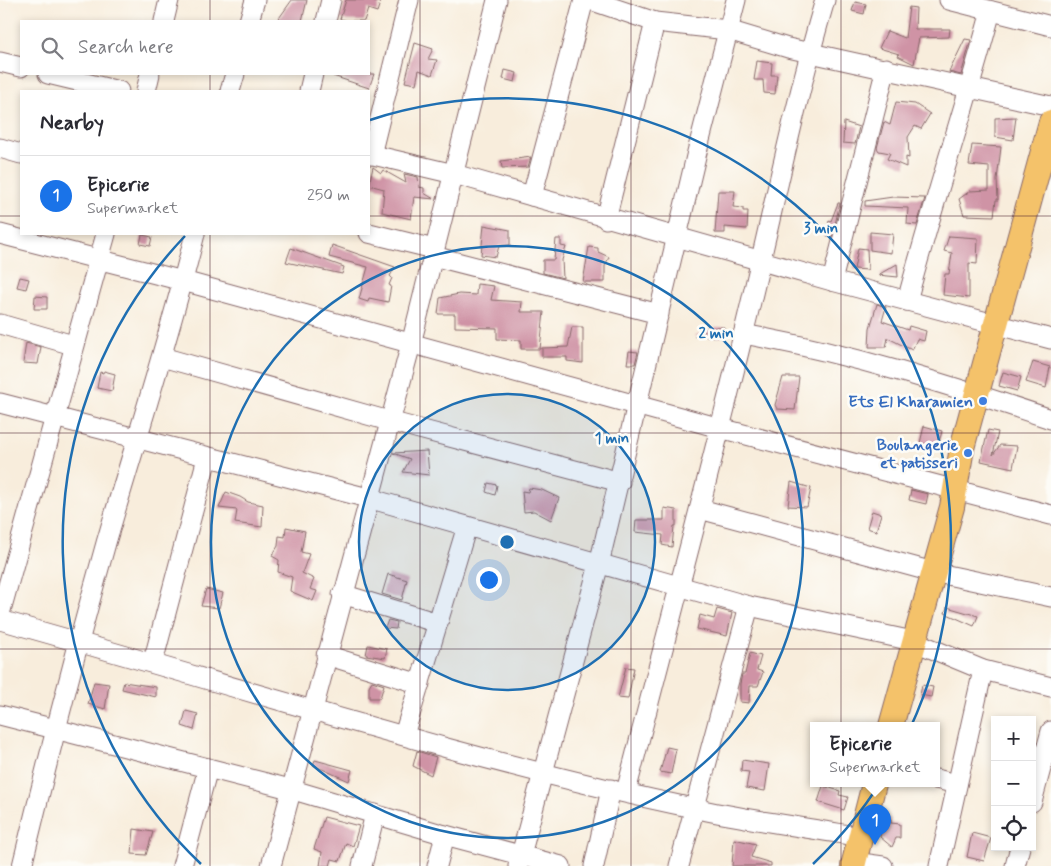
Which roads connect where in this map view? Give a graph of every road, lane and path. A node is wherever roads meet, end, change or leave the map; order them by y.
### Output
1 (169, 0) edge
2 (254, 0) edge
3 (331, 0) edge
4 (410, 0) edge
5 (497, 0) edge
6 (736, 0) edge
7 (825, 0) edge
8 (949, 0) edge
9 (592, 1) edge
10 (984, 6) edge
11 (164, 20) edge
12 (249, 20) edge
13 (326, 20) edge
14 (655, 22) junction
15 (1051, 26) edge
16 (728, 30) junction
17 (810, 53) junction
18 (0, 62) edge
19 (20, 67) edge
20 (886, 68) junction
21 (52, 75) edge
22 (150, 75) edge
23 (235, 75) edge
24 (313, 75) edge
25 (970, 88) junction
26 (115, 90) edge
27 (146, 90) edge
28 (230, 90) edge
29 (309, 90) edge
30 (1051, 121) edge
31 (0, 148) edge
32 (20, 154) edge
33 (370, 154) edge
34 (454, 174) junction
35 (532, 196) junction
36 (606, 218) junction
37 (370, 233) edge
38 (0, 234) edge
39 (106, 235) edge
40 (195, 235) edge
41 (678, 238) junction
42 (434, 253) junction
43 (97, 260) junction
44 (761, 260) junction
45 (183, 281) junction
46 (832, 281) junction
47 (907, 301) junction
48 (660, 314) junction
49 (0, 324) edge
50 (996, 324) junction
51 (743, 334) junction
52 (1051, 339) edge
53 (411, 344) junction
54 (73, 345) junction
55 (162, 358) junction
56 (977, 394) junction
57 (0, 403) edge
58 (639, 405) junction
59 (53, 416) junction
60 (1051, 418) edge
61 (389, 422) junction
62 (720, 428) junction
63 (138, 438) junction
64 (207, 458) junction
65 (620, 482) junction
66 (955, 488) junction
67 (368, 498) junction
68 (700, 509) junction
69 (1051, 515) edge
70 (466, 526) junction
71 (599, 564) junction
72 (933, 572) junction
73 (678, 587) junction
74 (342, 594) junction
75 (1051, 597) edge
76 (749, 606) junction
77 (0, 614) edge
78 (0, 620) edge
79 (438, 622) junction
80 (913, 641) junction
81 (79, 642) junction
82 (326, 655) junction
83 (154, 662) junction
84 (983, 670) junction
85 (420, 684) junction
86 (1051, 687) edge
87 (311, 710) junction
88 (0, 715) edge
89 (892, 722) edge
90 (55, 728) junction
91 (1051, 731) edge
92 (404, 735) junction
93 (208, 768) junction
94 (542, 772) junction
95 (940, 780) edge
96 (957, 784) junction
97 (873, 787) edge
98 (290, 790) junction
99 (618, 790) junction
100 (1040, 796) edge
101 (694, 808) junction
102 (375, 814) junction
103 (445, 835) junction
104 (860, 836) junction
105 (1019, 851) edge
106 (519, 861) edge
107 (853, 864) edge
108 (22, 866) edge
109 (182, 866) edge
110 (271, 866) edge
111 (362, 866) edge
112 (437, 866) edge
113 (561, 866) edge
114 (594, 866) edge
115 (679, 866) edge
116 (883, 866) edge
117 (939, 866) edge
118 (1015, 866) edge

1 - 11 street
2 - 12 street
3 - 13 street
4 - 33 street
5 - 34 street
6 - 16 street
7 - 17 street
8 - 10 street
9 - 14 street
9 - 35 street
10 - 15 street
10 - 25 street
14 - 16 street
14 - 36 street
16 - 17 street
16 - 41 street
17 - 20 street
17 - 44 street
18 - 19 street
20 - 25 street
20 - 46 street
21 - 26 street
22 - 27 street
23 - 28 street
24 - 29 street
25 - 30 street
25 - 47 street
30 - 50 main road
31 - 32 street
33 - 34 street
34 - 35 street
34 - 42 street
35 - 36 street
36 - 41 street
37 - 42 street
38 - 43 street
39 - 43 street
40 - 45 street
41 - 44 street
41 - 48 street
42 - 48 street
42 - 53 street
43 - 45 street
43 - 54 street
44 - 46 street
44 - 51 street
45 - 53 street
45 - 55 street
46 - 47 street
47 - 50 street
48 - 58 street
49 - 54 street
50 - 52 street
50 - 56 main road
51 - 56 street
51 - 62 street
53 - 58 street
53 - 61 street
54 - 59 street
55 - 61 street
55 - 63 street
56 - 60 street
56 - 66 main road
57 - 59 street
58 - 62 street
58 - 65 street
59 - 63 street
59 - 77 street
61 - 65 street
61 - 67 street
62 - 66 street
62 - 68 street
63 - 64 street
63 - 81 street
64 - 67 street
64 - 83 street
65 - 71 street
66 - 69 street
66 - 72 main road
67 - 70 street
67 - 74 street
68 - 72 street
68 - 73 street
70 - 71 street
70 - 79 street
71 - 73 street
71 - 94 street
72 - 75 street
72 - 80 main road
73 - 76 street
73 - 99 street
74 - 79 street
74 - 82 street
76 - 80 street
76 - 101 street
78 - 81 street
79 - 85 street
80 - 84 street
80 - 89 main road
81 - 83 street
81 - 90 street
82 - 85 street
82 - 87 street
83 - 87 street
84 - 86 street
84 - 96 street
85 - 92 street
87 - 92 street
87 - 98 street
88 - 90 street
90 - 93 street
90 - 108 street
91 - 100 street
92 - 94 street
93 - 98 street
93 - 109 street
94 - 99 street
94 - 106 street
95 - 96 street
96 - 117 street
97 - 104 main road
98 - 102 street
98 - 110 street
99 - 101 street
99 - 114 street
101 - 104 street
101 - 115 street
102 - 103 street
102 - 111 street
103 - 106 street
103 - 112 street
104 - 107 main road
105 - 118 street
106 - 113 street
107 - 116 street

